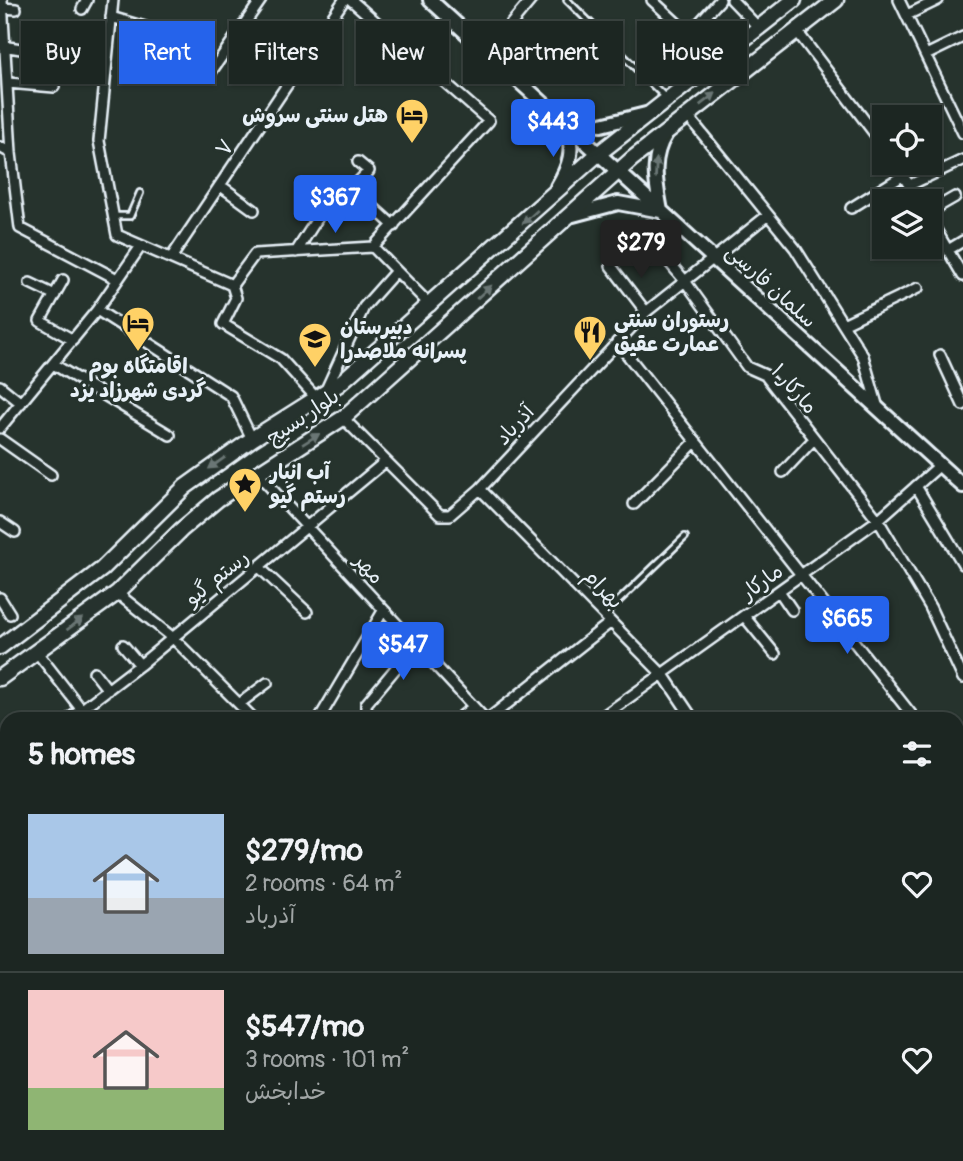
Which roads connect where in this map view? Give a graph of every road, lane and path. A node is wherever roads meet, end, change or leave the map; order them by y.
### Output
1 (113, 0) edge
2 (261, 0) edge
3 (344, 0) edge
4 (351, 0) edge
5 (430, 0) edge
6 (531, 0) edge
7 (567, 0) edge
8 (652, 0) edge
9 (720, 0) edge
10 (732, 0) edge
11 (794, 0) edge
12 (836, 0) edge
13 (899, 0) edge
14 (938, 0) edge
15 (2, 4) edge
16 (820, 5) edge
17 (16, 9) dead end
18 (907, 15) junction
19 (111, 17) junction
20 (514, 21) edge
21 (675, 21) edge
22 (701, 21) edge
23 (760, 28) junction
24 (796, 30) junction
25 (463, 31) edge
26 (963, 37) edge
27 (747, 38) edge
28 (2, 46) edge
29 (21, 49) edge
30 (926, 55) junction
31 (8, 83) junction
32 (21, 84) edge
33 (23, 84) edge
34 (54, 84) edge
35 (520, 84) edge
36 (689, 84) edge
37 (669, 100) junction
38 (5, 107) edge
39 (650, 113) junction
40 (959, 114) edge
41 (687, 115) junction
42 (561, 120) junction
43 (670, 128) junction
44 (872, 129) edge
45 (963, 133) edge
46 (0, 147) edge
47 (12, 153) junction
48 (598, 154) junction
49 (963, 160) edge
50 (358, 162) dead end
51 (617, 172) junction
52 (904, 175) joint
53 (910, 185) junction
54 (221, 186) junction
55 (912, 189) edge
56 (140, 193) dead end
57 (955, 197) dead end
58 (551, 198) junction
59 (942, 204) edge
60 (850, 208) dead end
61 (254, 210) dead end
62 (661, 211) junction
63 (768, 215) junction
64 (113, 216) junction
65 (566, 218) junction
66 (317, 219) dead end
67 (394, 226) junction
68 (648, 226) dead end
69 (942, 240) edge
70 (963, 242) edge
71 (141, 246) junction
72 (373, 247) junction
73 (948, 250) junction
74 (296, 252) junction
75 (171, 258) junction
76 (713, 259) junction
77 (611, 266) dead end
78 (397, 271) junction
79 (963, 276) edge
80 (117, 279) junction
81 (63, 280) dead end
82 (685, 281) junction
83 (30, 283) dead end
84 (232, 285) junction
85 (918, 288) dead end
86 (55, 295) junction
87 (427, 309) junction
88 (97, 310) junction
89 (646, 312) junction
90 (843, 324) junction
91 (438, 334) junction
92 (73, 340) junction
93 (391, 340) junction
94 (617, 342) junction
95 (940, 355) dead end
96 (410, 358) junction
97 (53, 364) junction
98 (0, 386) edge
99 (321, 399) junction
100 (21, 403) junction
101 (963, 405) edge
102 (878, 410) junction
103 (343, 418) junction
104 (0, 428) edge
105 (170, 435) dead end
106 (0, 439) edge
107 (252, 439) junction
108 (814, 439) junction
109 (696, 441) junction
110 (386, 461) junction
111 (940, 465) junction
112 (783, 472) dead end
113 (257, 473) junction
114 (51, 475) dead end
115 (916, 486) junction
116 (963, 486) edge
117 (480, 488) junction
118 (634, 504) dead end
119 (878, 520) junction
120 (0, 522) edge
121 (307, 527) junction
122 (15, 532) dead end
123 (685, 537) dead end
124 (963, 564) edge
125 (259, 567) junction
126 (803, 574) junction
127 (779, 592) junction
128 (117, 593) junction
129 (0, 598) edge
130 (792, 610) dead end
131 (383, 611) junction
132 (307, 612) dead end
133 (10, 614) dead end
134 (744, 616) junction
135 (608, 618) junction
136 (172, 637) junction
137 (123, 645) dead end
138 (415, 645) junction
139 (0, 647) edge
140 (36, 651) junction
141 (775, 654) dead end
142 (140, 665) junction
143 (94, 672) dead end
144 (664, 676) junction
145 (0, 678) edge
146 (963, 678) edge
147 (267, 682) dead end
148 (108, 690) junction
149 (239, 704) junction
150 (473, 707) junction
151 (82, 710) junction
152 (79, 712) edge
153 (247, 712) edge
154 (323, 712) edge
155 (368, 712) edge
156 (467, 712) edge
157 (479, 712) edge
158 (495, 712) edge
159 (610, 712) edge
160 (686, 712) edge
161 (910, 712) edge

1 - 19 street
2 - 19 street
3 - 54 street, ۷
4 - 67 street
5 - 25 main road, سلمان فارسی
6 - 20 street
7 - 37 lane
8 - 21 street
9 - 22 street
10 - 23 street
11 - 23 main road, بلوار بسیج
12 - 16 main road, بلوار بسیج
13 - 18 street
14 - 18 street
15 - 17 street
15 - 28 street
16 - 24 main road, بلوار بسیج
18 - 30 street
19 - 64 street
23 - 27 main road, بلوار بسیج
41 -> 24 main road, بلوار بسیج
24 - 44 street
26 - 30 street
28 - 29 street
28 - 31 street
30 - 40 street
31 - 32 street
31 - 38 street
33 - 34 street
35 - 42 main road, سلمان فارسی
36 - 37 main road, بلوار بسیج
37 - 39 main road, بلوار بسیج
38 - 47 street
39 - 42 main road
39 - 48 main road, بلوار بسیج
40 - 45 street
41 - 43 main road, بلوار بسیج
41 - 63 street
42 - 48 main road, سلمان فارسی
42 - 58 main road
43 - 51 main road, بلوار بسیج
62 -> 43 main road
46 - 47 street
47 - 80 street
48 - 51 main road, سلمان فارسی
48 - 58 main road, بلوار بسیج
49 - 53 street
50 - 67 street
51 - 62 main road, سلمان فارسی
51 - 65 main road, بلوار بسیج
52 - 53 street
52 - 60 street
53 - 55 street
54 - 61 street
54 - 75 street, ۷
56 - 64 lane
57 - 59 street
58 -> 87 main road, بلوار بسیج
62 - 65 main road
62 - 76 main road, سلمان فارسی
63 - 76 street, آذرباد
63 - 90 street
64 - 71 street
91 -> 65 main road, بلوار بسیج
66 - 74 street
67 - 72 street
68 - 82 street, مارکار ۱
69 - 73 street
70 - 73 street
71 - 75 street
71 - 80 street
72 - 74 street
72 - 78 street
73 - 79 street
74 - 84 street
75 - 84 street
76 - 82 street, آذرباد
76 - 102 main road, سلمان فارسی
77 - 89 street
78 - 87 street
78 - 99 street
80 - 88 street
81 - 86 street
82 - 89 street, آذرباد
82 - 108 street, مارکار ۱
83 - 86 street
84 - 99 street
85 - 90 street
86 - 92 street
87 - 91 main road
87 - 93 main road, بلوار بسیج
88 - 92 street
88 - 107 street
89 - 94 street, آذرباد
90 - 102 street
91 - 96 main road, بلوار بسیج
92 - 97 street
93 - 96 main road
93 - 99 main road, بلوار بسیج
94 - 109 street
94 - 117 street, آذرباد
95 - 101 street
96 - 103 main road, بلوار بسیج
97 - 100 street
97 - 105 street
98 - 100 street
99 - 107 main road, بلوار بسیج
100 - 104 street
102 - 111 main road, سلمان فارسی
103 - 110 street, آذرباد
113 -> 103 main road, بلوار بسیج
106 - 114 street
107 -> 139 main road, بلوار بسیج
108 - 112 street
108 - 119 street, مارکار ۱
109 - 118 street
109 - 126 street
110 - 117 street, آذرباد
110 - 121 street, رستم گیو
111 - 115 street, مارکار
111 - 116 main road, سلمان فارسی
113 - 121 street, مهر
113 - 128 main road, بلوار بسیج
115 - 119 street, مارکار
115 - 124 street
117 - 135 street, بهرام
119 - 126 street, مارکار
119 - 146 street, مارکار ۱
120 - 122 street
121 - 125 street, رستم گیو
121 - 131 street, مهر
123 - 135 lane
125 - 132 street
125 - 136 street, رستم گیو
126 - 127 street, مارکار
126 - 161 street
127 - 130 street
127 - 134 street, مارکار
128 - 136 street
140 -> 128 main road, بلوار بسیج
129 - 133 street
131 - 138 street, مهر
131 - 154 street
134 - 141 street
134 - 144 street, مارکار
135 - 144 street, بهرام
135 - 158 street
136 - 142 street, رستم گیو
136 - 149 street
137 - 142 street
138 - 150 street, مهر
138 - 155 street
140 - 145 main road, بلوار بسیج
140 - 151 street
142 - 148 street, رستم گیو
143 - 148 street
144 - 159 street, مارکار
144 - 160 street, بهرام
147 - 149 street
148 - 151 street, رستم گیو
149 - 153 street
150 - 156 street
150 - 157 street, مهر
151 - 152 street, رستم گیو

